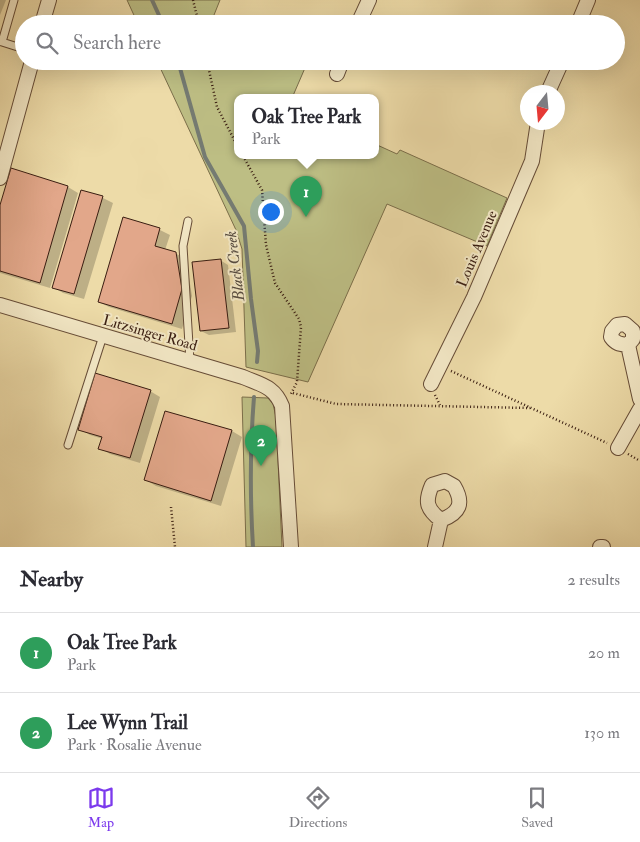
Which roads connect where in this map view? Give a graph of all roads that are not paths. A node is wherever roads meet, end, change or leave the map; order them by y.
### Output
1 (14, 0) edge
2 (49, 0) edge
3 (369, 0) edge
4 (588, 0) edge
5 (45, 15) edge
6 (362, 15) edge
7 (582, 15) edge
8 (15, 46) edge
9 (30, 70) edge
10 (558, 70) edge
11 (551, 85) edge
12 (537, 130) edge
13 (0, 178) edge
14 (188, 221) dead end
15 (0, 305) edge
16 (103, 336) junction
17 (628, 345) dead end
18 (190, 361) junction
19 (431, 384) dead end
20 (640, 399) edge
21 (640, 409) edge
22 (68, 445) dead end
23 (618, 448) road end
24 (441, 520) dead end
25 (291, 547) edge
26 (435, 547) edge

1 - 8 lane
2 - 5 street
3 - 6 street
4 - 7 street
9 - 13 street
10 - 11 street
12 - 19 street, Louis Avenue
14 - 18 lane
15 - 16 street, Litzsinger Road
16 - 18 street, Litzsinger Road
16 - 22 lane
17 - 20 street
18 - 25 street, Litzsinger Road
21 - 23 street
24 - 26 street

